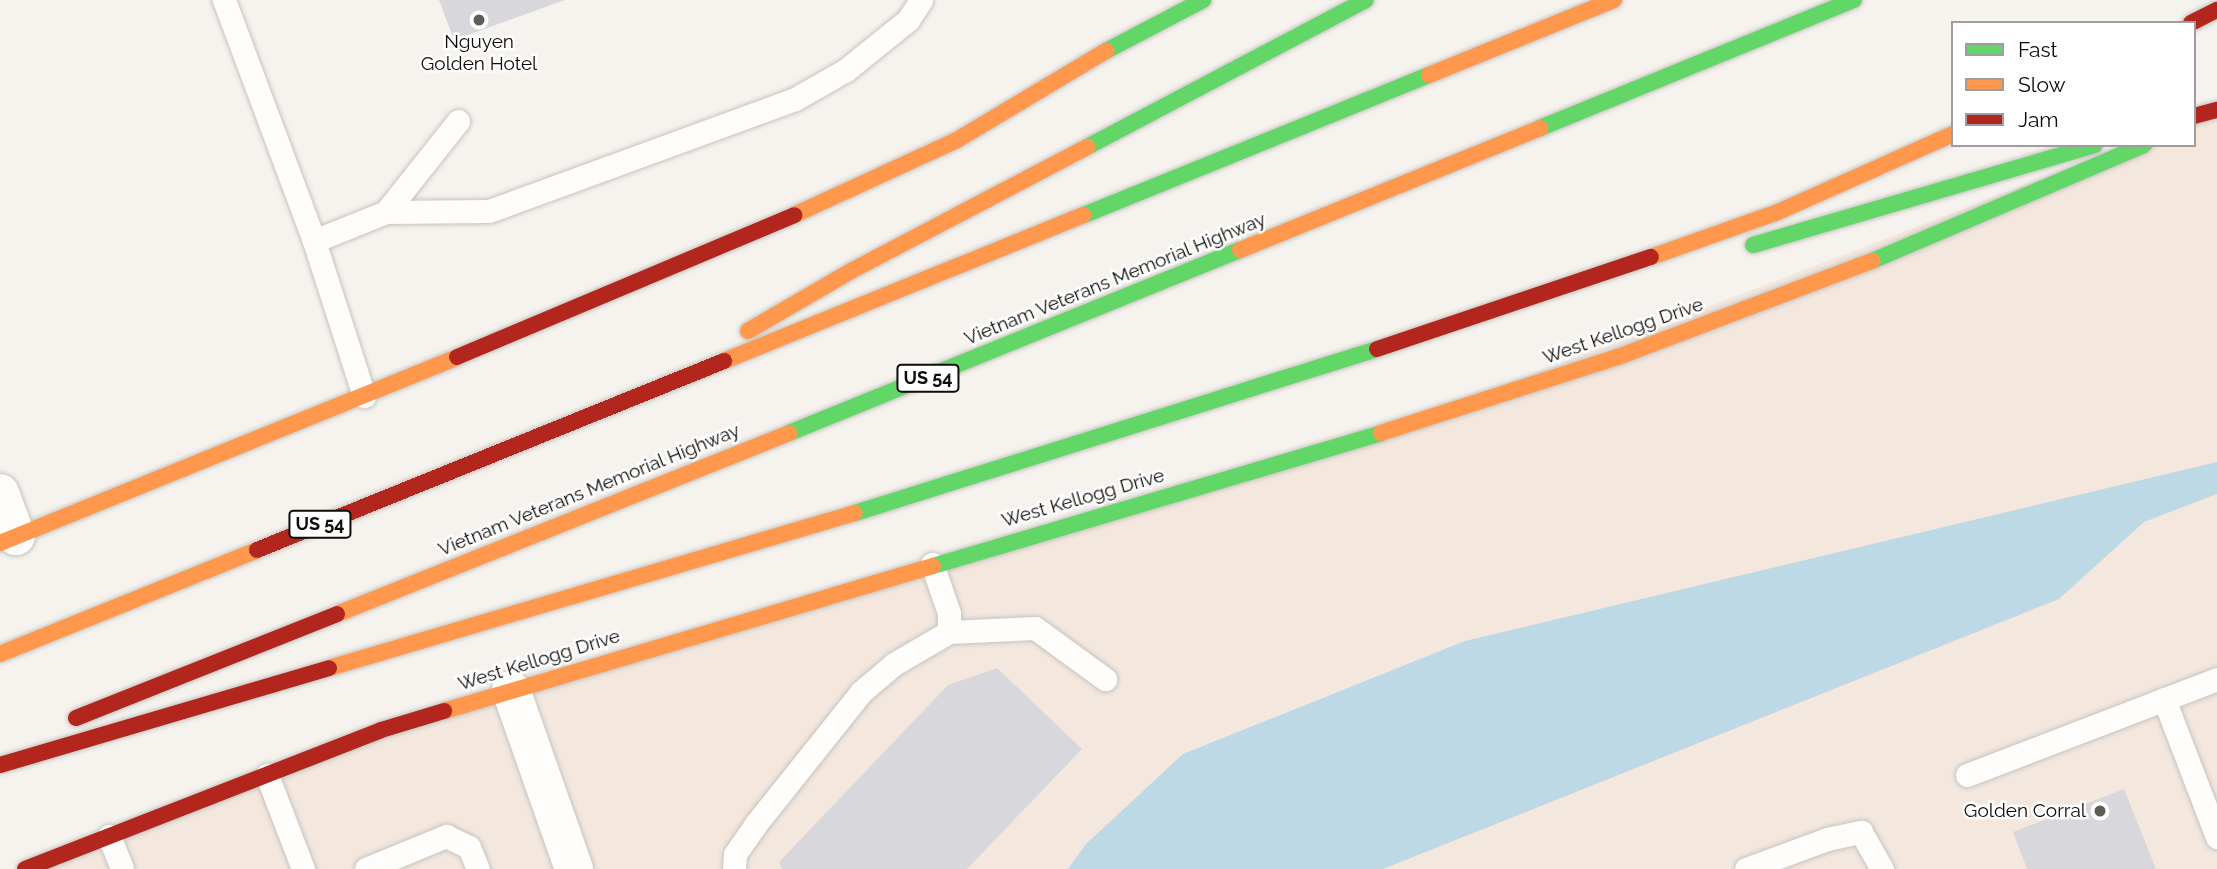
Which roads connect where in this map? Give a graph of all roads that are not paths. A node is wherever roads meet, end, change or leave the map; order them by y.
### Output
1 (224, 0) edge
2 (921, 0) edge
3 (1203, 0) edge
4 (1366, 0) edge
5 (1614, 0) edge
6 (1854, 0) edge
7 (2217, 10) edge
8 (2195, 21) edge
9 (2217, 111) edge
10 (2196, 116) edge
11 (458, 121) dead end
12 (2196, 122) edge
13 (1951, 135) edge
14 (2088, 147) edge
15 (2139, 147) edge
16 (386, 212) junction
17 (314, 240) junction
18 (1737, 250) dead end
19 (1670, 269) dead end
20 (1507, 308) junction
21 (640, 394) junction
22 (364, 396) junction
23 (0, 493) edge
24 (8, 539) edge
25 (932, 564) junction
26 (949, 632) junction
27 (0, 654) edge
28 (1105, 679) dead end
29 (2217, 679) edge
30 (512, 690) junction
31 (2164, 699) junction
32 (62, 724) dead end
33 (25, 739) dead end
34 (0, 750) edge
35 (0, 765) edge
36 (267, 775) junction
37 (1967, 775) dead end
38 (109, 836) junction
39 (2217, 837) edge
40 (25, 869) edge
41 (122, 869) edge
42 (303, 869) edge
43 (366, 869) edge
44 (478, 869) edge
45 (574, 869) edge
46 (734, 869) edge
47 (1746, 869) edge
48 (1882, 869) edge

1 - 17 lane
2 - 16 lane
3 - 22 main road
4 - 21 main road
5 - 21 main road, US 54
6 - 32 main road, Vietnam Veterans Memorial Highway / US 54
7 - 8 main road
9 - 10 main road
9 - 12 main road
11 - 16 lane
13 - 20 main road
14 - 18 main road
15 - 25 main road, West Kellogg Drive
16 - 17 lane
17 - 22 lane
19 - 20 main road
20 - 35 main road
21 - 27 main road, US 54
22 - 24 main road
23 - 24 street
25 - 26 lane
25 - 30 main road, West Kellogg Drive
26 - 28 lane
26 - 46 lane
29 - 31 lane
30 - 36 main road, West Kellogg Drive
30 - 45 street
31 - 37 lane
31 - 39 lane
33 - 34 main road
36 - 38 main road, West Kellogg Drive
36 - 42 lane
38 - 40 main road, West Kellogg Drive
38 - 41 lane
43 - 44 lane
47 - 48 lane

